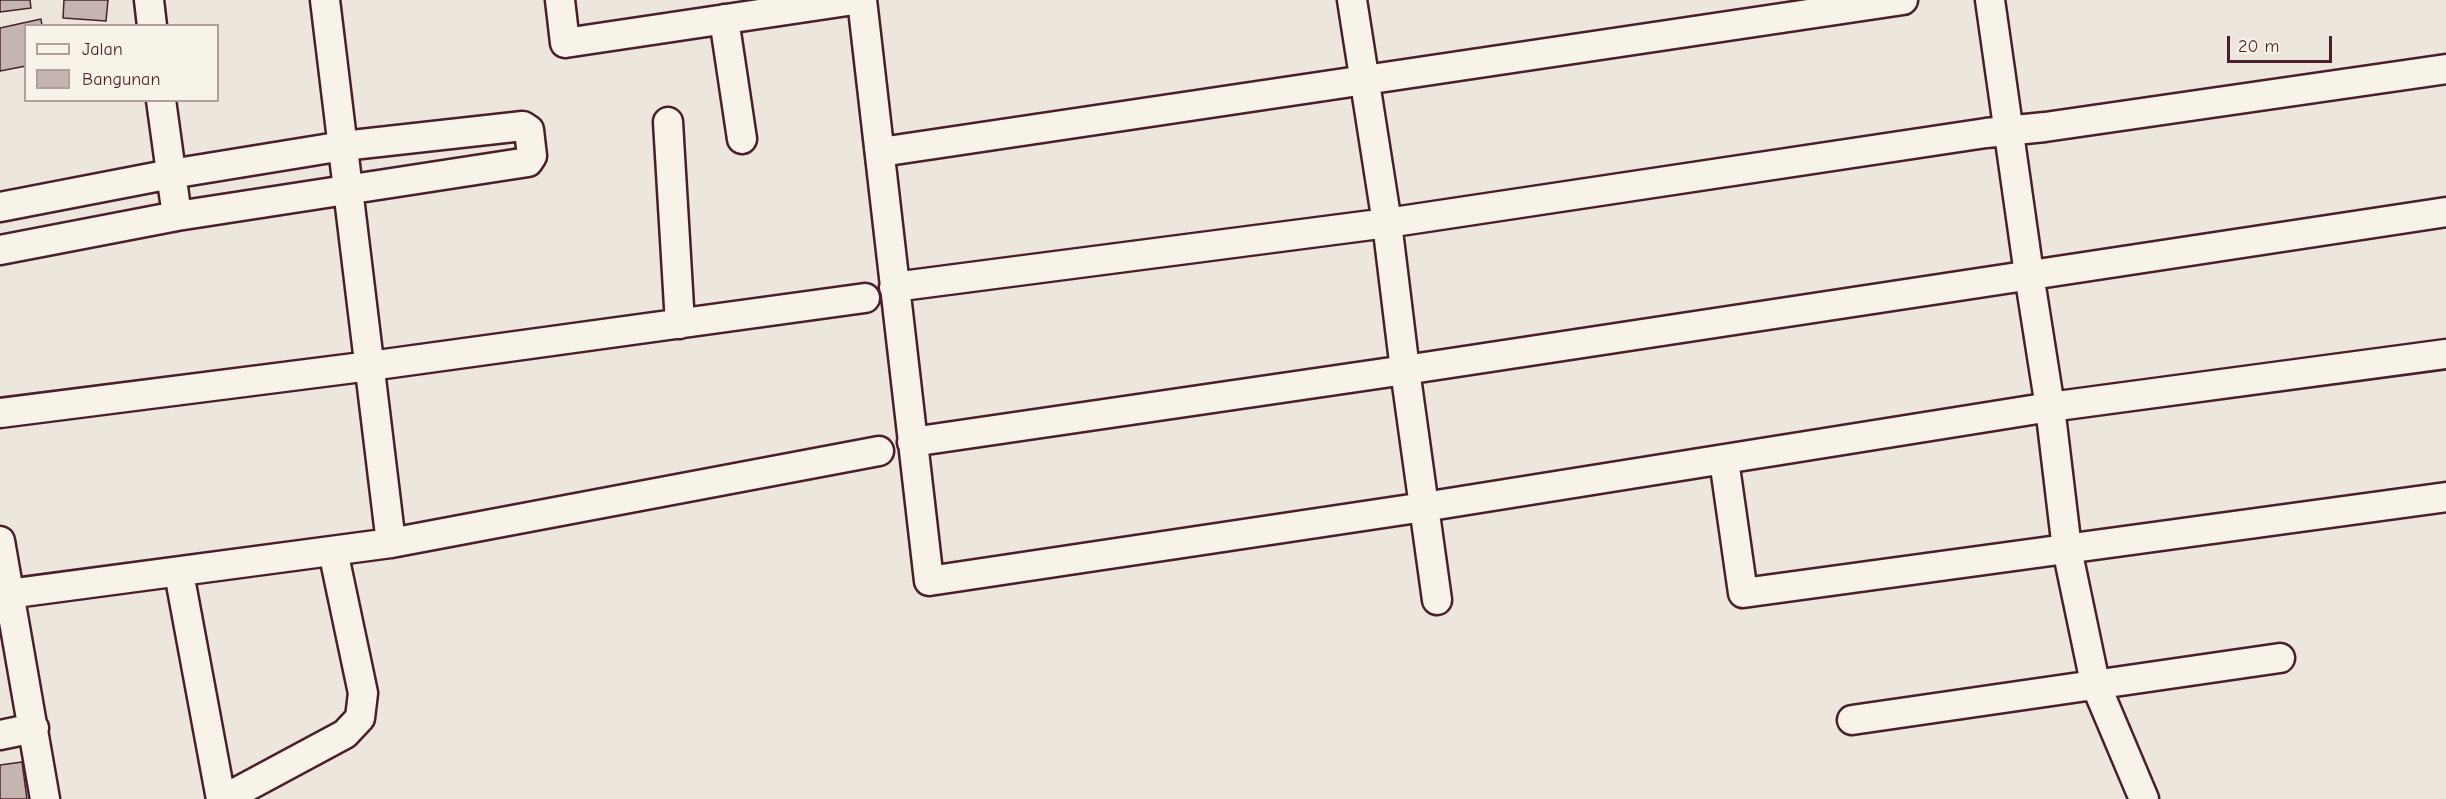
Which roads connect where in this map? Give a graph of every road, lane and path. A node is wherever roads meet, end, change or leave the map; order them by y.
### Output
1 (149, 0) edge
2 (325, 0) edge
3 (560, 0) edge
4 (854, 0) edge
5 (862, 0) edge
6 (1352, 0) edge
7 (1903, 0) edge
8 (1990, 0) edge
9 (724, 19) junction
10 (152, 24) edge
11 (2446, 69) edge
12 (1364, 82) junction
13 (161, 102) edge
14 (668, 122) dead end
15 (2010, 131) junction
16 (742, 139) dead end
17 (343, 146) junction
18 (881, 152) junction
19 (171, 174) junction
20 (348, 190) junction
21 (0, 207) edge
22 (2446, 212) edge
23 (177, 216) junction
24 (1387, 223) junction
25 (0, 250) edge
26 (2029, 274) junction
27 (894, 286) junction
28 (865, 298) dead end
29 (680, 324) junction
30 (2446, 354) edge
31 (370, 366) junction
32 (1405, 370) junction
33 (2050, 407) junction
34 (0, 413) edge
35 (912, 442) junction
36 (879, 451) dead end
37 (1724, 460) junction
38 (2446, 497) edge
39 (1424, 507) junction
40 (0, 542) edge
41 (391, 543) junction
42 (2067, 549) junction
43 (333, 551) junction
44 (179, 573) junction
45 (4, 595) edge
46 (1437, 600) dead end
47 (2280, 658) dead end
48 (2095, 683) junction
49 (1852, 720) dead end
50 (34, 728) junction
51 (0, 735) edge
52 (45, 799) edge
53 (223, 799) edge
54 (2144, 799) edge

1 - 10 street
2 - 17 street
3 - 9 street
4 - 9 street
5 - 18 street
6 - 12 street
7 - 12 street
8 - 15 street
9 - 16 street
11 - 15 street
12 - 18 street
12 - 24 street
13 - 19 street
14 - 29 street
15 - 24 street
15 - 26 street
17 - 19 street
17 - 20 street
17 - 20 street
18 - 27 street
19 - 21 street
19 - 23 street
20 - 23 street
20 - 31 street
22 - 26 street
23 - 25 street
24 - 27 street
24 - 32 street
26 - 32 street
26 - 33 street
27 - 35 street
28 - 29 street
29 - 31 street
30 - 33 street
31 - 34 street
31 - 41 street
32 - 35 street
32 - 39 street
33 - 37 street
33 - 42 street
35 - 39 street
36 - 41 street
37 - 39 street
37 - 42 street
38 - 42 street
39 - 46 street
40 - 45 street
41 - 43 street
42 - 48 street
43 - 44 street
43 - 53 street
44 - 45 street
44 - 53 street
45 - 50 street
47 - 48 street
48 - 49 street
48 - 54 street
50 - 51 street
50 - 52 street

